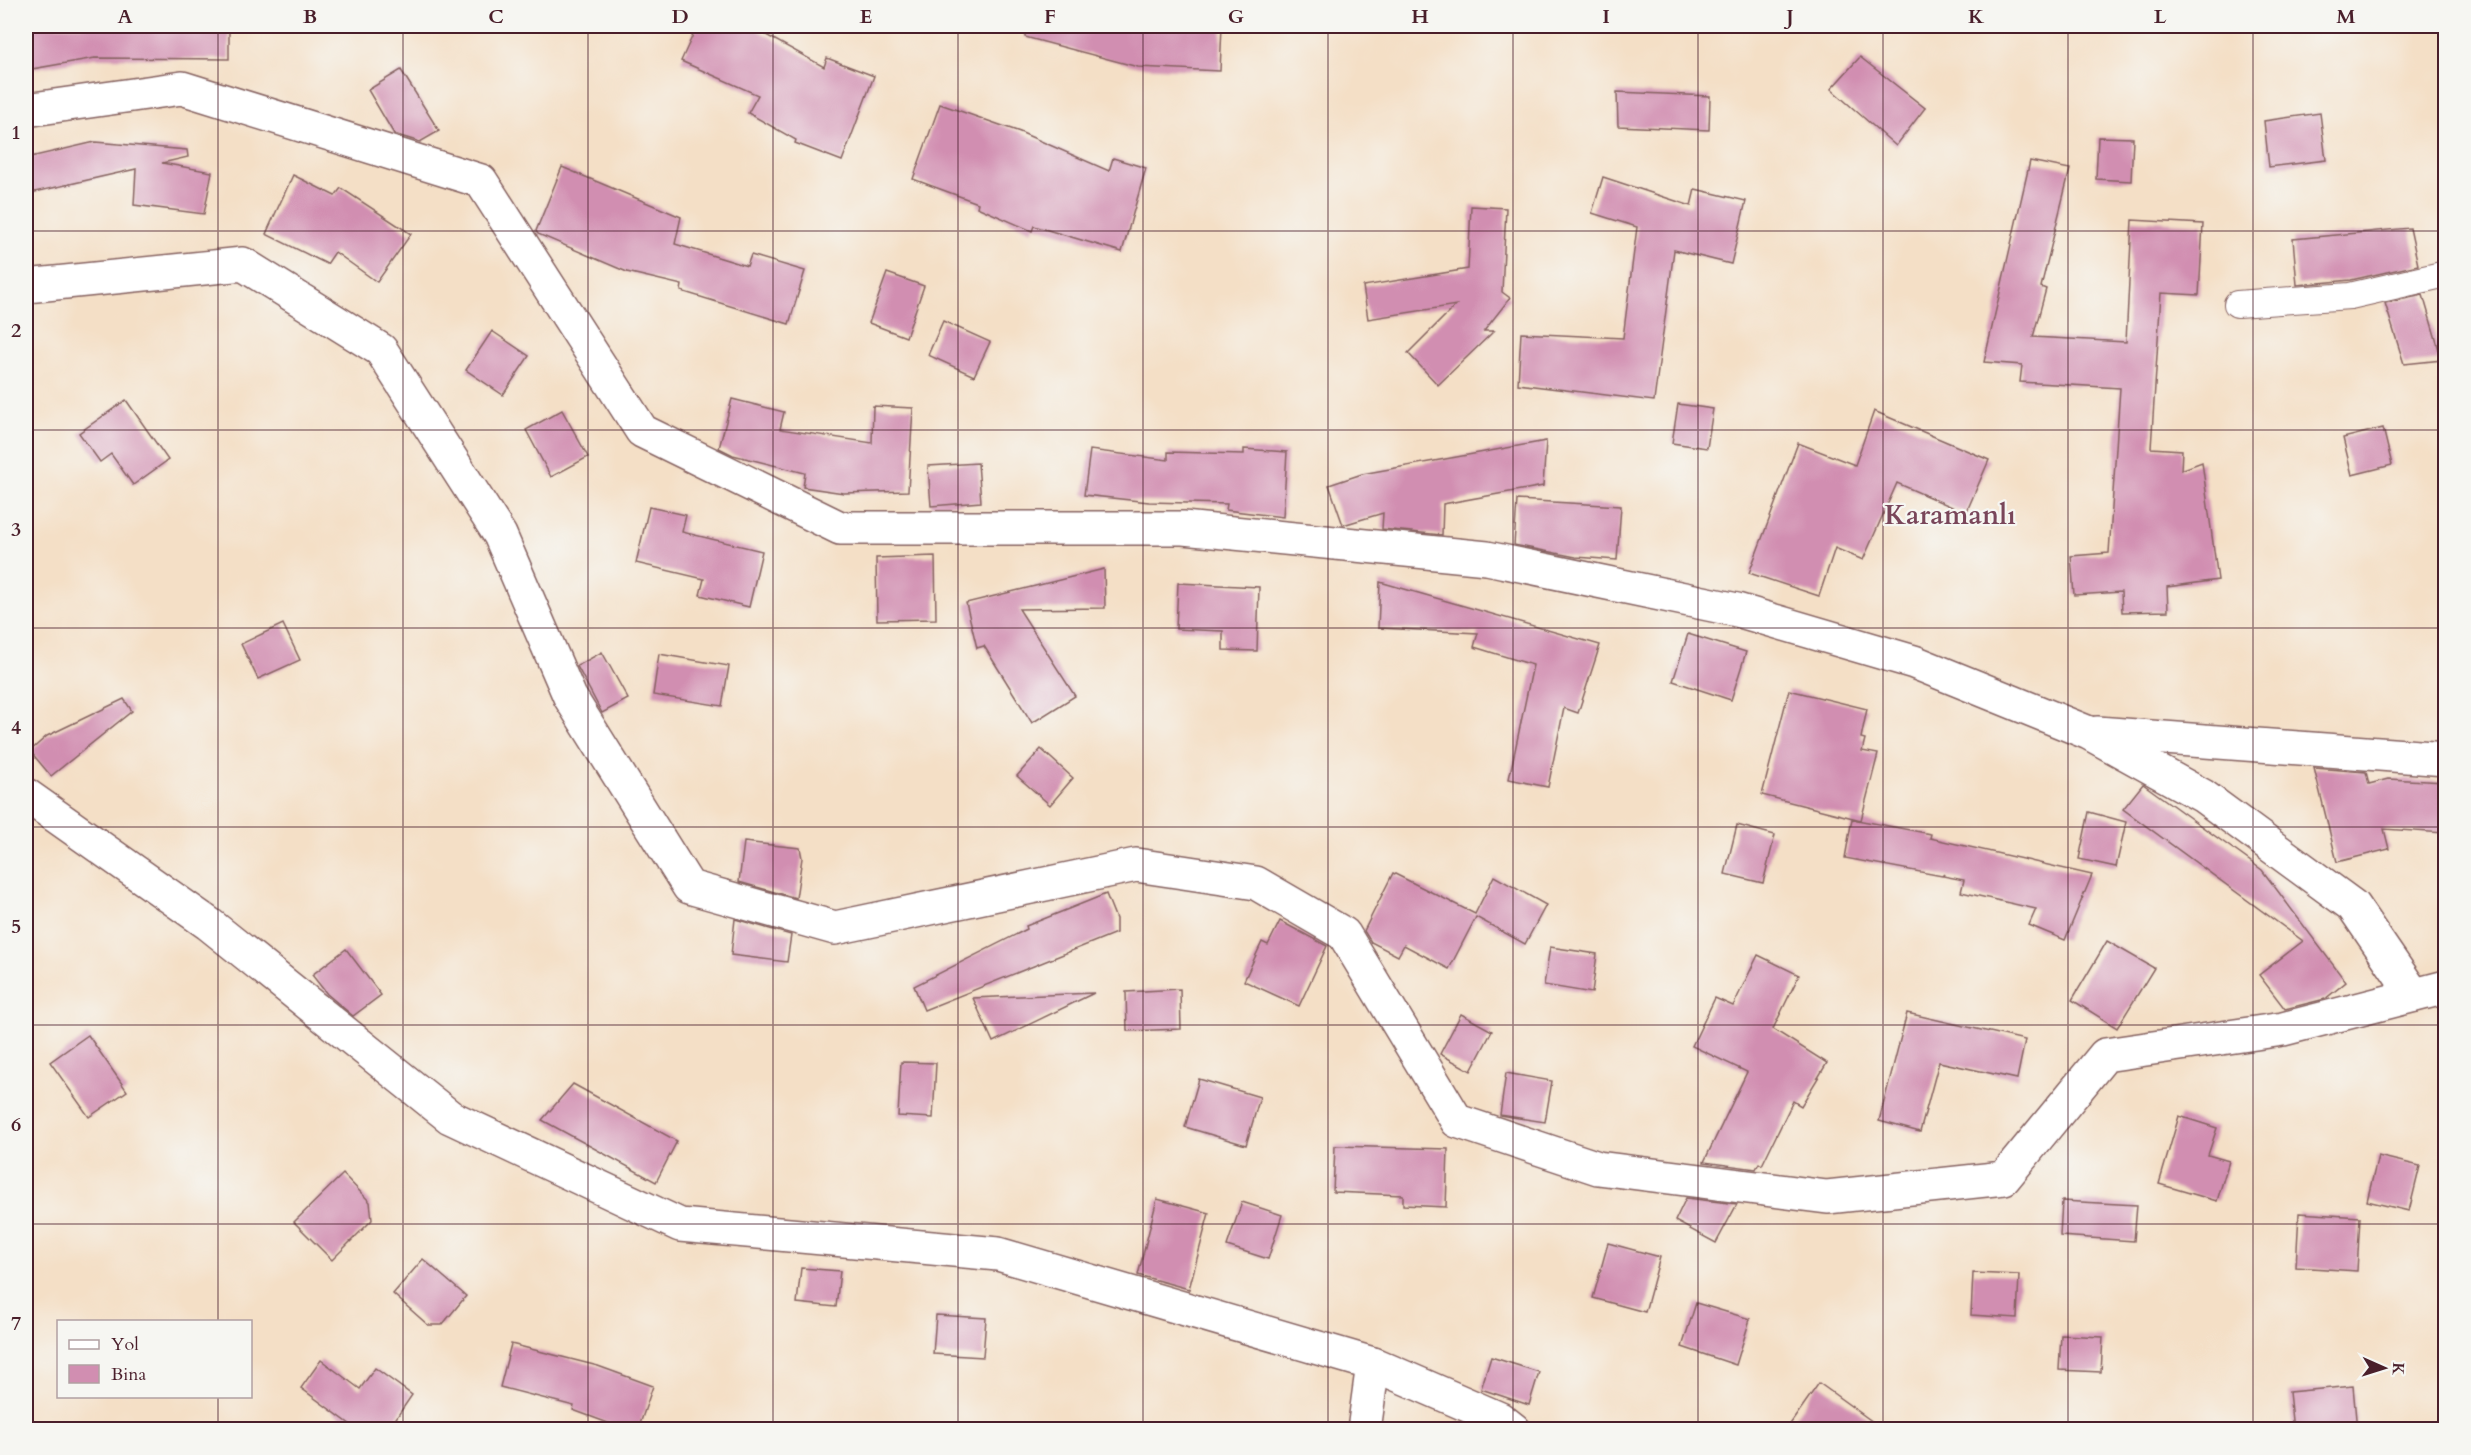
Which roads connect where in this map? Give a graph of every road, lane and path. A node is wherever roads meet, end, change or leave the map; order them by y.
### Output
1 (26, 110) edge
2 (2445, 274) edge
3 (26, 286) edge
4 (2236, 304) dead end
5 (2089, 732) junction
6 (2445, 759) edge
7 (26, 795) edge
8 (2445, 987) edge
9 (2414, 995) junction
10 (1373, 1364) junction
11 (1364, 1430) edge
12 (1514, 1430) edge

1 - 5 street
2 - 4 lane
3 - 9 street
5 - 6 street
5 - 9 street
7 - 10 street
8 - 9 street
10 - 11 street
10 - 12 street

